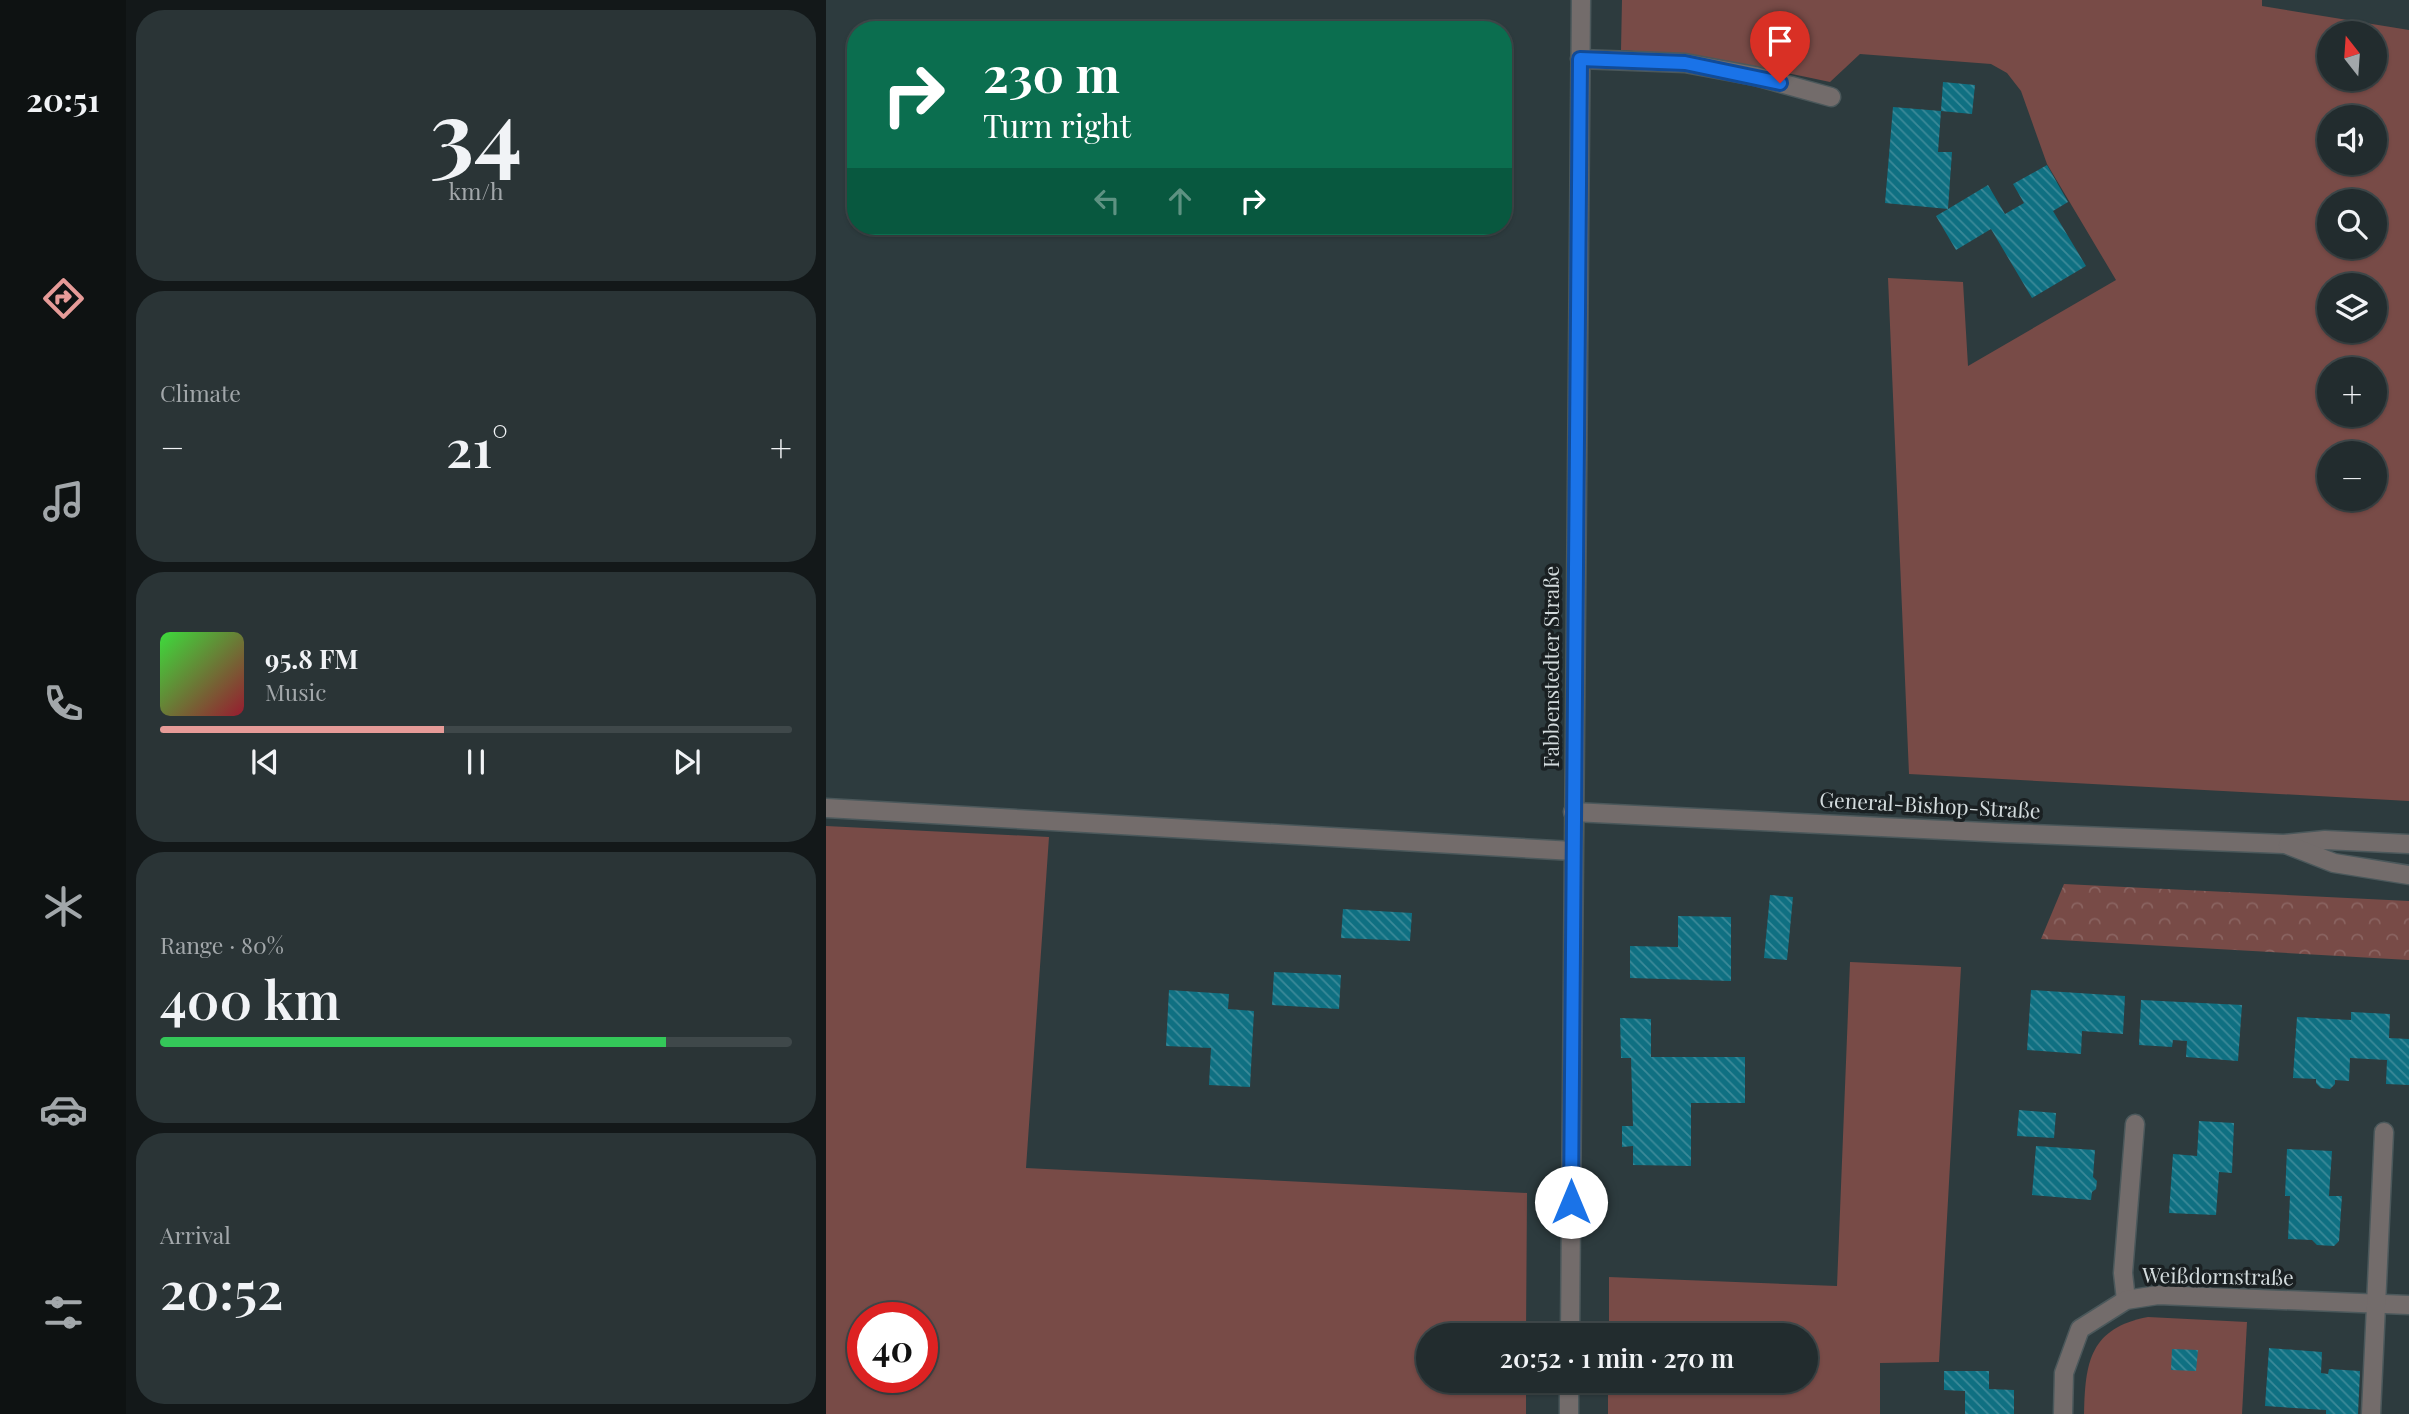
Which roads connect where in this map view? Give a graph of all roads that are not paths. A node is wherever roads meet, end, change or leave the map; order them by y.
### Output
1 (1581, 0) edge
2 (1580, 59) junction
3 (1831, 97) dead end
4 (826, 808) edge
5 (1573, 812) junction
6 (2284, 844) junction
7 (2409, 844) edge
8 (1573, 851) junction
9 (2409, 875) edge
10 (2135, 1124) dead end
11 (2384, 1132) dead end
12 (2126, 1300) junction
13 (2377, 1303) junction
14 (2409, 1305) edge
15 (1570, 1323) edge
16 (1569, 1393) edge
17 (1569, 1414) edge
18 (2063, 1414) edge
19 (2371, 1414) edge

1 - 2 street, Fabbenstedter Straße
2 - 3 street
2 - 5 street, Fabbenstedter Straße
4 - 8 street
5 - 6 street, General-Bishop-Straße
5 - 8 street, Fabbenstedter Straße
6 - 7 street, General-Bishop-Straße
6 - 9 street, General-Bishop-Straße
8 - 15 street, Fabbenstedter Straße
10 - 12 street
11 - 13 street
12 - 13 street, Weißdornstraße
12 - 18 street, Weißdornstraße
13 - 14 street, Weißdornstraße
13 - 19 street
16 - 17 street

